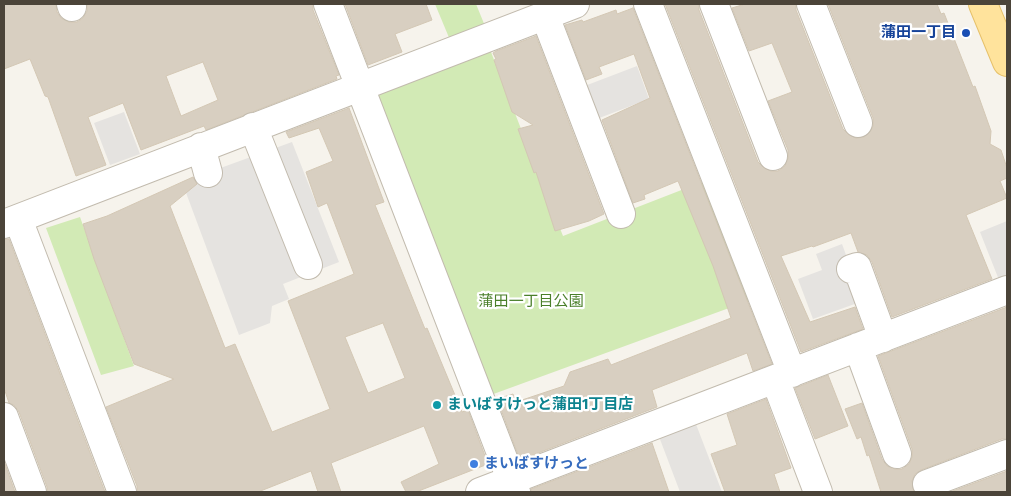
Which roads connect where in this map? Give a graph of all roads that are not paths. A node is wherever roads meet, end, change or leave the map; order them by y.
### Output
1 (328, 4) edge
2 (575, 4) edge
3 (648, 4) edge
4 (714, 4) edge
5 (811, 4) edge
6 (983, 4) edge
7 (545, 16) junction
8 (1007, 62) edge
9 (360, 87) junction
10 (858, 123) dead end
11 (253, 127) junction
12 (201, 147) junction
13 (773, 156) dead end
14 (208, 173) dead end
15 (621, 214) dead end
16 (11, 222) edge
17 (308, 264) dead end
18 (851, 269) dead end
19 (1007, 290) edge
20 (883, 338) junction
21 (858, 347) junction
22 (783, 376) junction
23 (4, 416) edge
24 (897, 454) dead end
25 (1007, 454) edge
26 (927, 484) dead end
27 (514, 486) edge
28 (32, 492) edge
29 (122, 492) edge
30 (480, 492) edge
31 (818, 492) edge

1 - 9 street
2 - 7 street
3 - 22 street
4 - 13 street
5 - 10 street
6 - 8 main road
7 - 9 street
7 - 15 street
9 - 11 street
9 - 27 street
11 - 12 street
11 - 17 street
12 - 14 street
12 - 16 street
16 - 29 street
18 - 20 street
19 - 20 street
20 - 21 street
21 - 22 street
21 - 24 street
22 - 27 street
22 - 31 street
23 - 28 street
25 - 26 street
27 - 30 street

